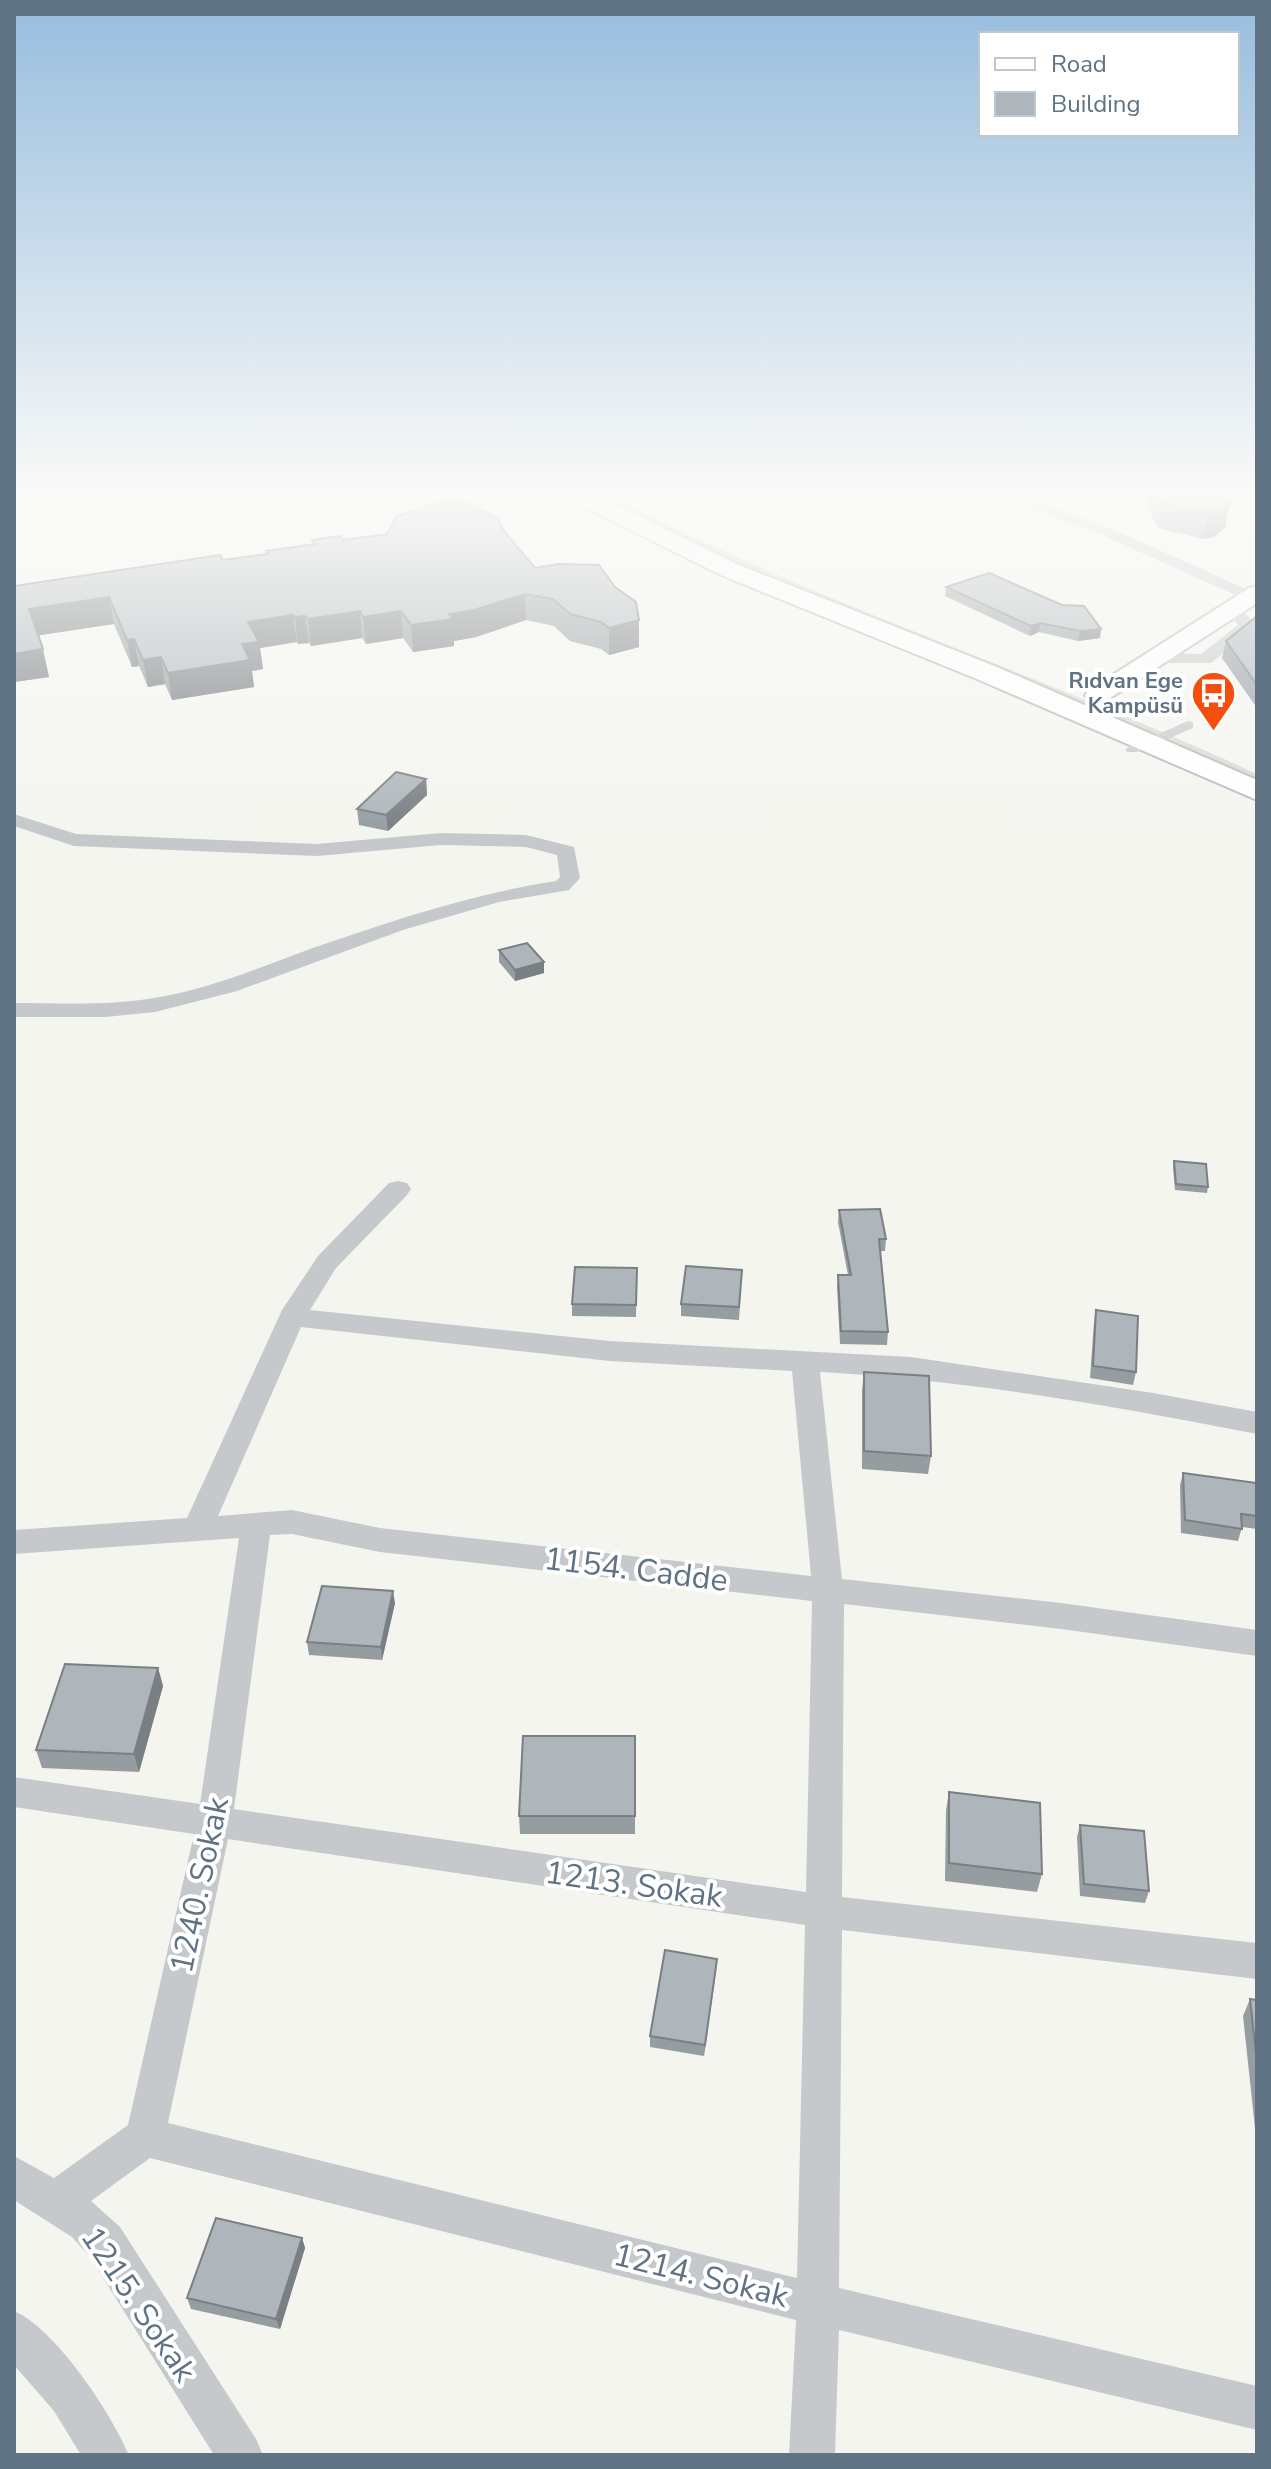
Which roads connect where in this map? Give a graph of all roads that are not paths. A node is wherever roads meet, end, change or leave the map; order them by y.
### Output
1 (815, 604) edge
2 (871, 604) edge
3 (1243, 604) edge
4 (1098, 695) junction
5 (1182, 727) junction
6 (1140, 746) junction
7 (1257, 766) edge
8 (1257, 791) edge
9 (14, 820) edge
10 (379, 948) dead end
11 (293, 963) junction
12 (14, 1010) edge
13 (398, 1189) dead end
14 (292, 1317) junction
15 (805, 1361) junction
16 (1257, 1423) edge
17 (256, 1523) junction
18 (198, 1527) junction
19 (14, 1542) edge
20 (828, 1592) junction
21 (1257, 1643) edge
22 (14, 1792) edge
23 (215, 1820) junction
24 (821, 1911) junction
25 (1257, 1961) edge
26 (145, 2137) junction
27 (14, 2176) edge
28 (57, 2201) junction
29 (818, 2304) junction
30 (14, 2333) edge
31 (1257, 2408) edge
32 (106, 2455) edge
33 (240, 2455) edge
34 (812, 2455) edge

1 - 6 main road
2 - 4 main road
3 - 4 main road
4 - 5 main road
5 - 6 street
5 - 7 main road
6 - 8 main road
9 - 11 street
10 - 11 street
11 - 12 street
13 - 14 street
14 - 15 street
14 - 18 street
15 - 16 street
15 - 20 street
17 - 18 street, 1154. Cadde
17 - 20 street, 1154. Cadde
17 - 23 street, 1240. Sokak
18 - 19 street, 1154. Cadde
20 - 21 street, 1154. Cadde
20 - 24 street
22 - 23 street, 1213. Sokak
23 - 24 street, 1213. Sokak
23 - 26 street, 1240. Sokak
24 - 25 street, 1213. Sokak
24 - 29 street
26 - 28 street
26 - 29 street, 1214. Sokak
27 - 28 street, 1215. Sokak
28 - 33 street, 1215. Sokak
29 - 31 street, 1214. Sokak
29 - 34 street
30 - 32 street

